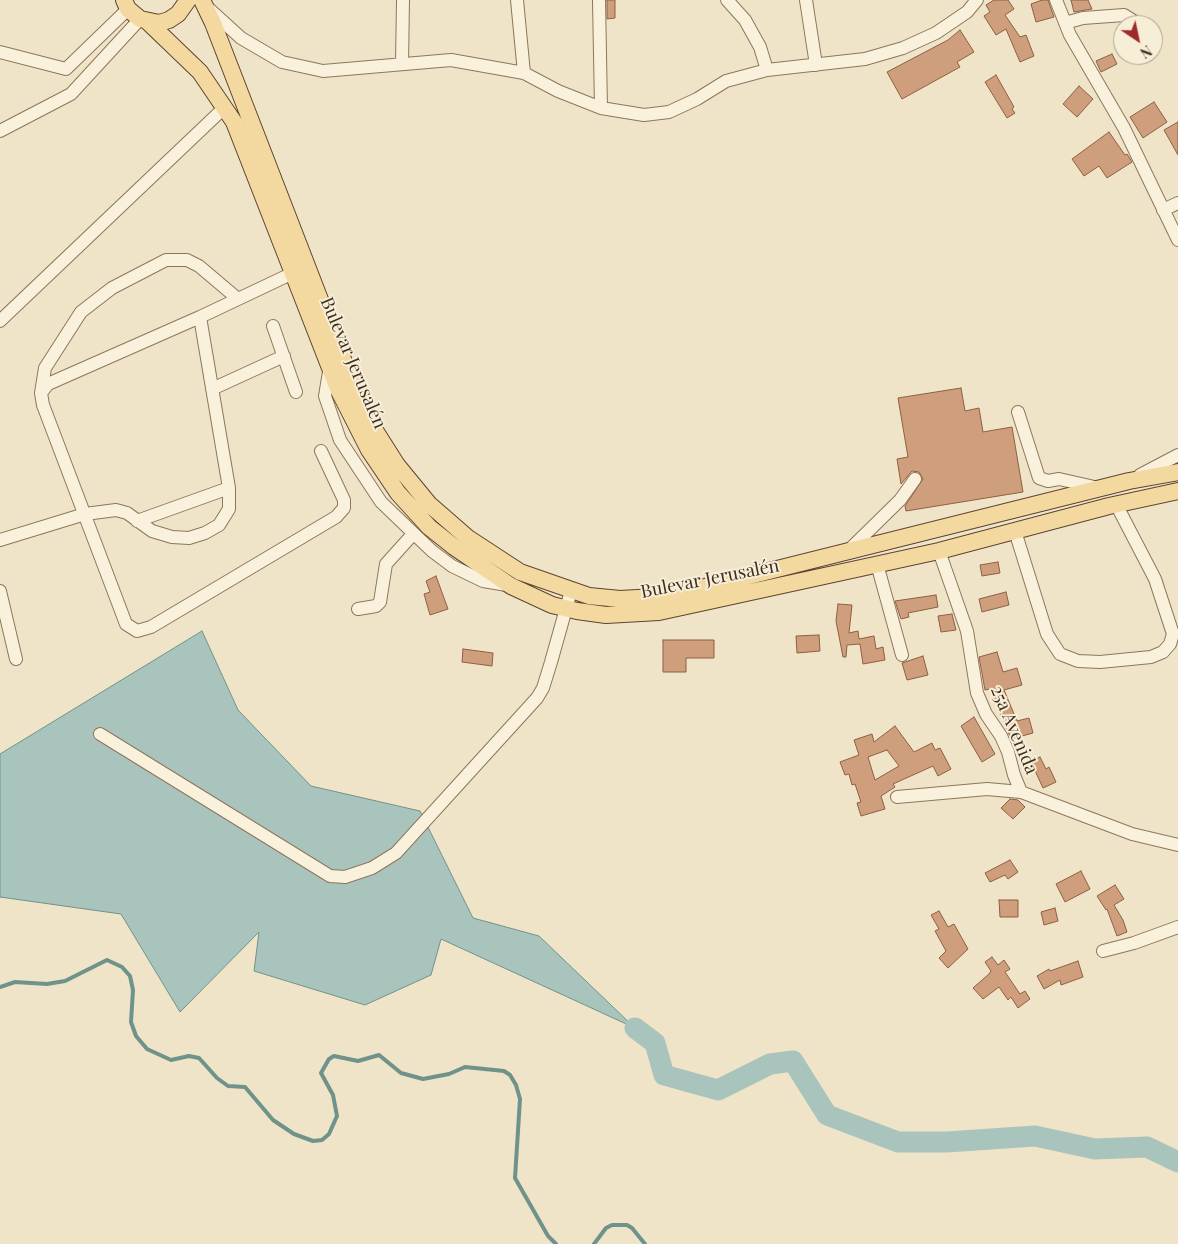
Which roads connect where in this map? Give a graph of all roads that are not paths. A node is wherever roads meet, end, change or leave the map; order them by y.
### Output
1 (188, 0) edge
2 (403, 0) edge
3 (517, 0) edge
4 (599, 0) edge
5 (727, 0) edge
6 (806, 0) edge
7 (977, 0) edge
8 (1056, 0) edge
9 (204, 3) edge
10 (131, 9) edge
11 (1113, 16) edge
12 (1065, 23) junction
13 (0, 52) edge
14 (402, 64) junction
15 (816, 65) junction
16 (767, 70) junction
17 (524, 73) junction
18 (225, 107) junction
19 (601, 108) junction
20 (0, 131) edge
21 (1178, 204) edge
22 (1163, 210) junction
23 (1178, 240) edge
24 (293, 273) junction
25 (238, 299) junction
26 (200, 317) junction
27 (0, 321) edge
28 (273, 326) dead end
29 (284, 356) junction
30 (330, 366) junction
31 (212, 389) junction
32 (296, 392) dead end
33 (41, 393) junction
34 (1018, 412) dead end
35 (321, 451) dead end
36 (1178, 456) edge
37 (1178, 472) edge
38 (915, 479) dead end
39 (1129, 481) junction
40 (229, 488) junction
41 (1101, 488) junction
42 (1178, 491) edge
43 (1116, 504) junction
44 (85, 514) junction
45 (137, 521) junction
46 (1015, 531) junction
47 (413, 534) junction
48 (0, 540) edge
49 (939, 551) junction
50 (847, 552) junction
51 (877, 564) junction
52 (511, 586) junction
53 (0, 591) edge
54 (570, 591) junction
55 (566, 608) junction
56 (358, 609) dead end
57 (902, 655) dead end
58 (16, 659) dead end
59 (100, 734) dead end
60 (1021, 792) junction
61 (897, 798) dead end
62 (1178, 845) edge
63 (1178, 927) edge
64 (1103, 951) dead end

1 - 10 main road
2 - 14 street
3 - 17 street
4 - 19 street
5 - 16 street
6 - 15 street
7 - 15 street
8 - 12 street
9 - 14 street
9 - 54 main road, Bulevar Jerusalén
10 - 13 street
10 - 18 main road, Bulevar Jerusalén
10 - 20 street
11 - 12 street
12 - 22 street
14 - 17 street
15 - 16 street
16 - 19 street
17 - 19 street
18 - 24 main road, Bulevar Jerusalén
18 - 27 street
21 - 22 street
22 - 23 street
24 - 25 street
24 - 30 main road, Bulevar Jerusalén
25 - 26 street
25 - 33 street
26 - 31 street
26 - 33 street
28 - 29 street
29 - 31 street
29 - 32 street
30 - 47 street
30 - 52 main road, Bulevar Jerusalén
31 - 40 street
33 - 44 street
34 - 41 street
35 - 44 street
36 - 39 street
37 - 39 main road, Bulevar Jerusalén
38 - 50 street
39 - 41 main road, Bulevar Jerusalén
40 - 45 street
40 - 45 street
41 - 50 main road, Bulevar Jerusalén
42 - 43 main road, Bulevar Jerusalén
43 - 46 main road, Bulevar Jerusalén
43 - 46 street
44 - 45 street
44 - 48 street
46 - 49 main road, Bulevar Jerusalén
47 - 52 street
47 - 56 street
49 - 51 main road, Bulevar Jerusalén
49 - 60 street, 25a Avenida
50 - 54 main road, Bulevar Jerusalén
51 - 55 main road, Bulevar Jerusalén
51 - 57 street
52 - 55 main road, Bulevar Jerusalén
53 - 58 street
54 - 55 street
55 - 59 street
60 - 61 street
60 - 62 street, 25a Avenida
63 - 64 street

